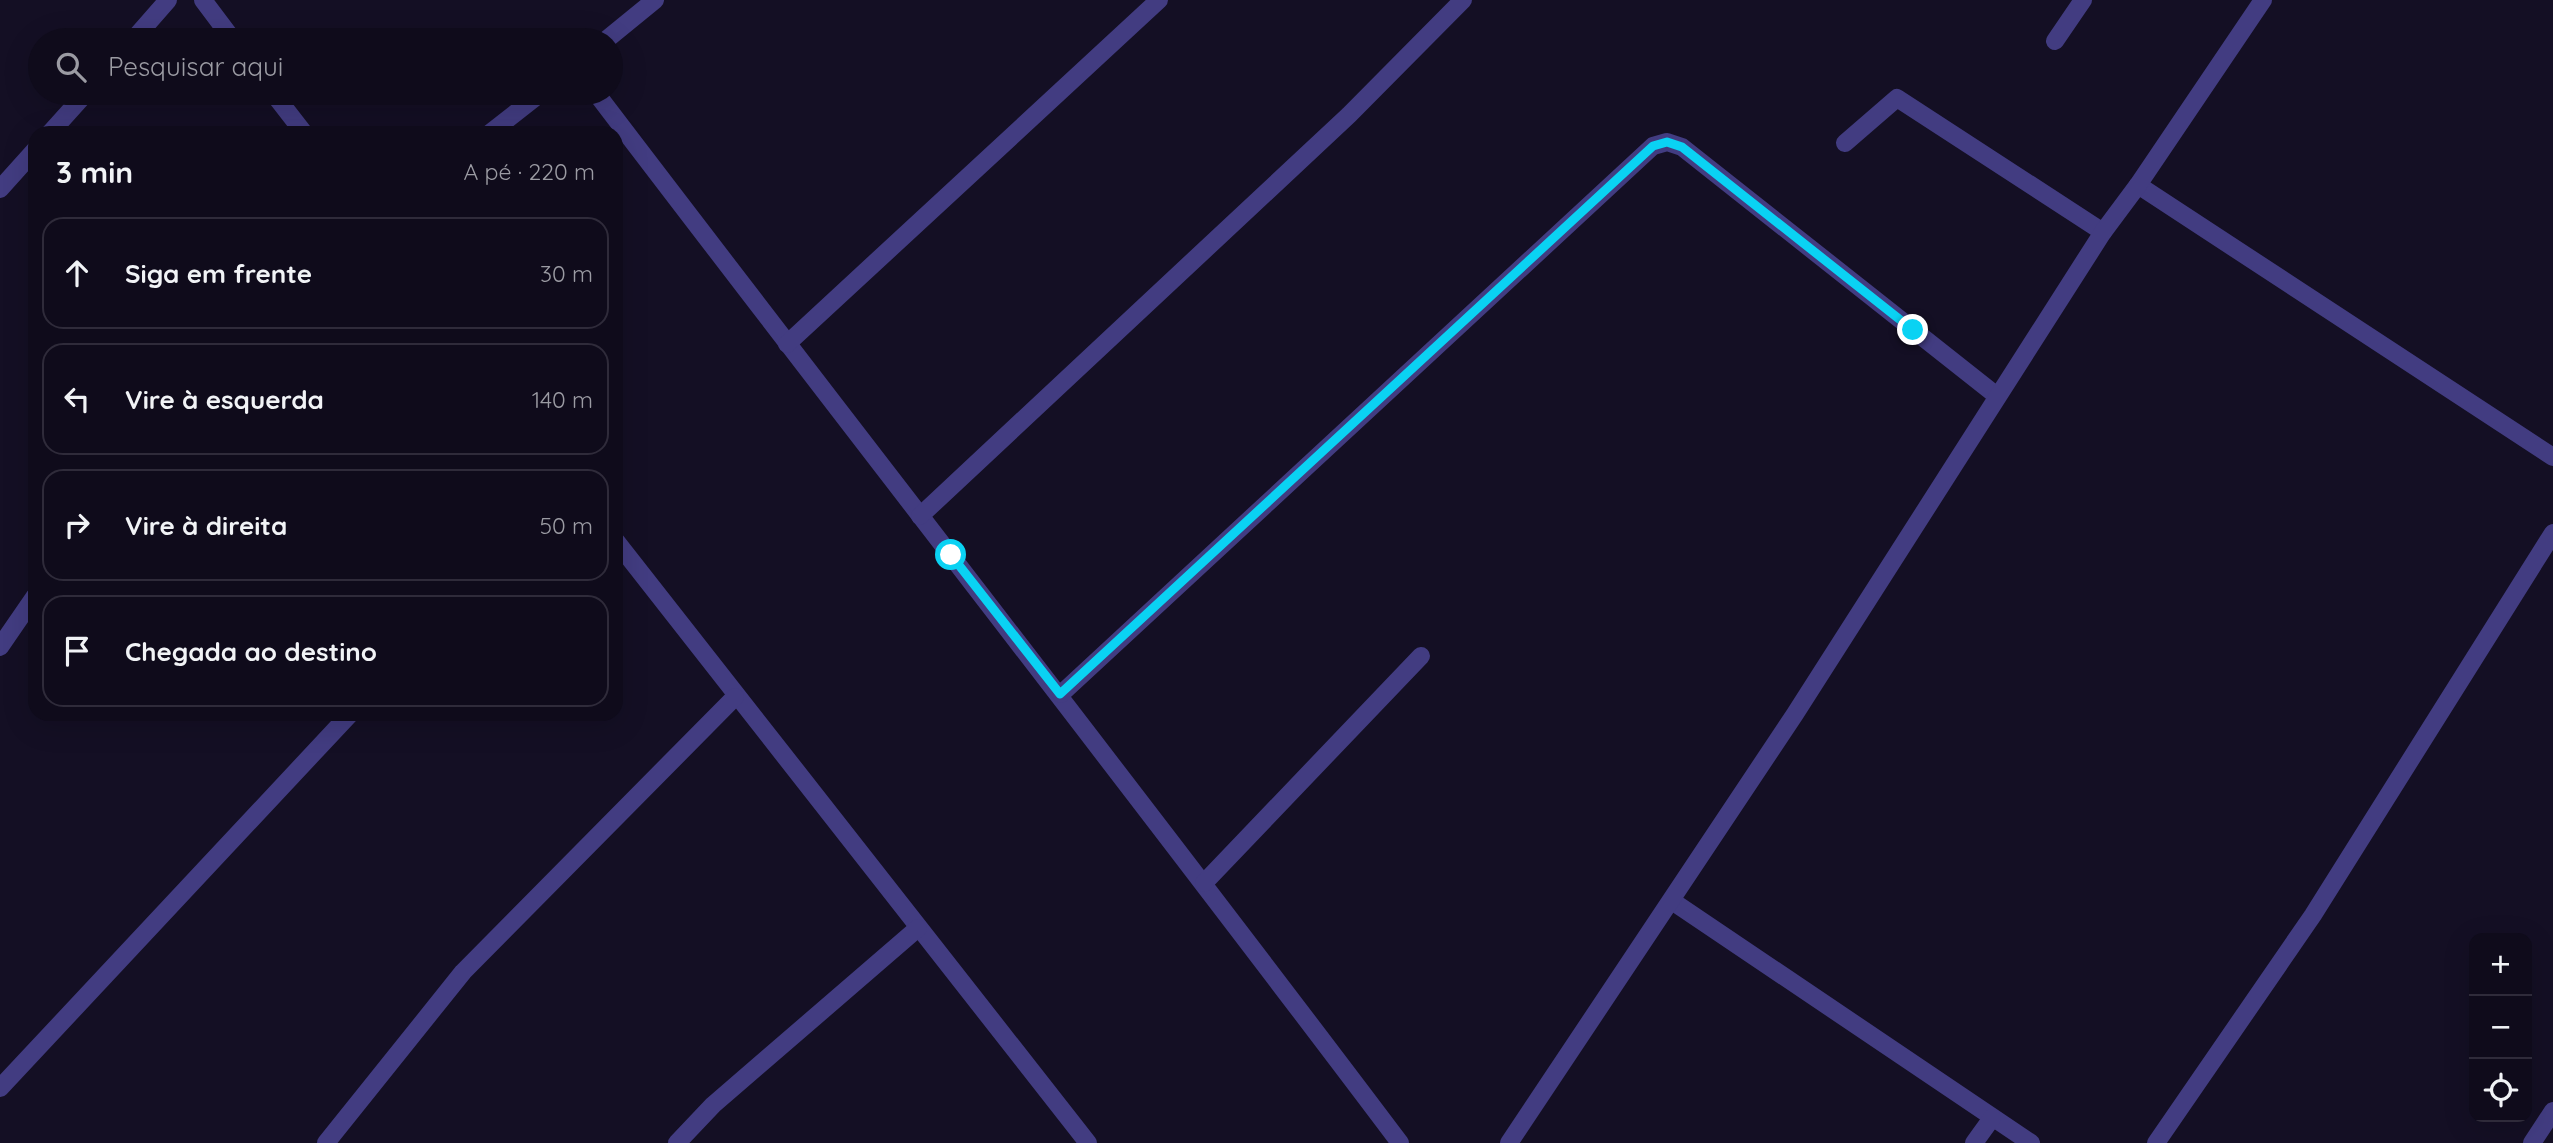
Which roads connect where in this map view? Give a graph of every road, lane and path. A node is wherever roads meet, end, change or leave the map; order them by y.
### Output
1 (168, 0) edge
2 (203, 0) edge
3 (655, 0) edge
4 (1159, 0) edge
5 (1463, 0) edge
6 (2083, 0) edge
7 (2263, 0) edge
8 (144, 28) edge
9 (224, 28) edge
10 (621, 28) edge
11 (2055, 41) dead end
12 (75, 105) edge
13 (283, 105) edge
14 (526, 105) edge
15 (605, 105) edge
16 (56, 126) edge
17 (299, 126) edge
18 (499, 126) edge
19 (621, 126) edge
20 (623, 128) edge
21 (1845, 143) dead end
22 (28, 157) edge
23 (2, 182) edge
24 (2138, 186) junction
25 (2103, 232) junction
26 (787, 344) junction
27 (1997, 396) junction
28 (2553, 457) edge
29 (920, 516) junction
30 (2553, 533) edge
31 (623, 550) edge
32 (28, 606) edge
33 (0, 647) edge
34 (1421, 656) dead end
35 (1060, 694) junction
36 (735, 696) junction
37 (343, 721) edge
38 (1204, 883) junction
39 (1672, 901) junction
40 (918, 928) junction
41 (0, 1088) edge
42 (2553, 1111) edge
43 (1992, 1118) junction
44 (326, 1143) edge
45 (677, 1143) edge
46 (1088, 1143) edge
47 (1400, 1143) edge
48 (1509, 1143) edge
49 (1974, 1143) edge
50 (2031, 1143) edge
51 (2156, 1143) edge
52 (2532, 1143) edge

1 - 8 street
2 - 9 street
3 - 10 street
4 - 26 street
5 - 29 street
6 - 11 street
7 - 24 street
12 - 16 street
13 - 17 street
14 - 18 street
15 - 19 street
20 - 26 street
21 - 25 street
22 - 23 street
24 - 25 street
24 - 28 street
25 - 27 street
26 - 29 street
27 - 35 street
27 - 39 street
29 - 35 street
30 - 51 street
31 - 36 street
32 - 33 street
34 - 38 street
35 - 38 street
36 - 40 street
36 - 44 street
37 - 41 street
38 - 47 street
39 - 43 street
39 - 48 street
40 - 45 street
40 - 46 street
42 - 52 street
43 - 49 street
43 - 50 street

